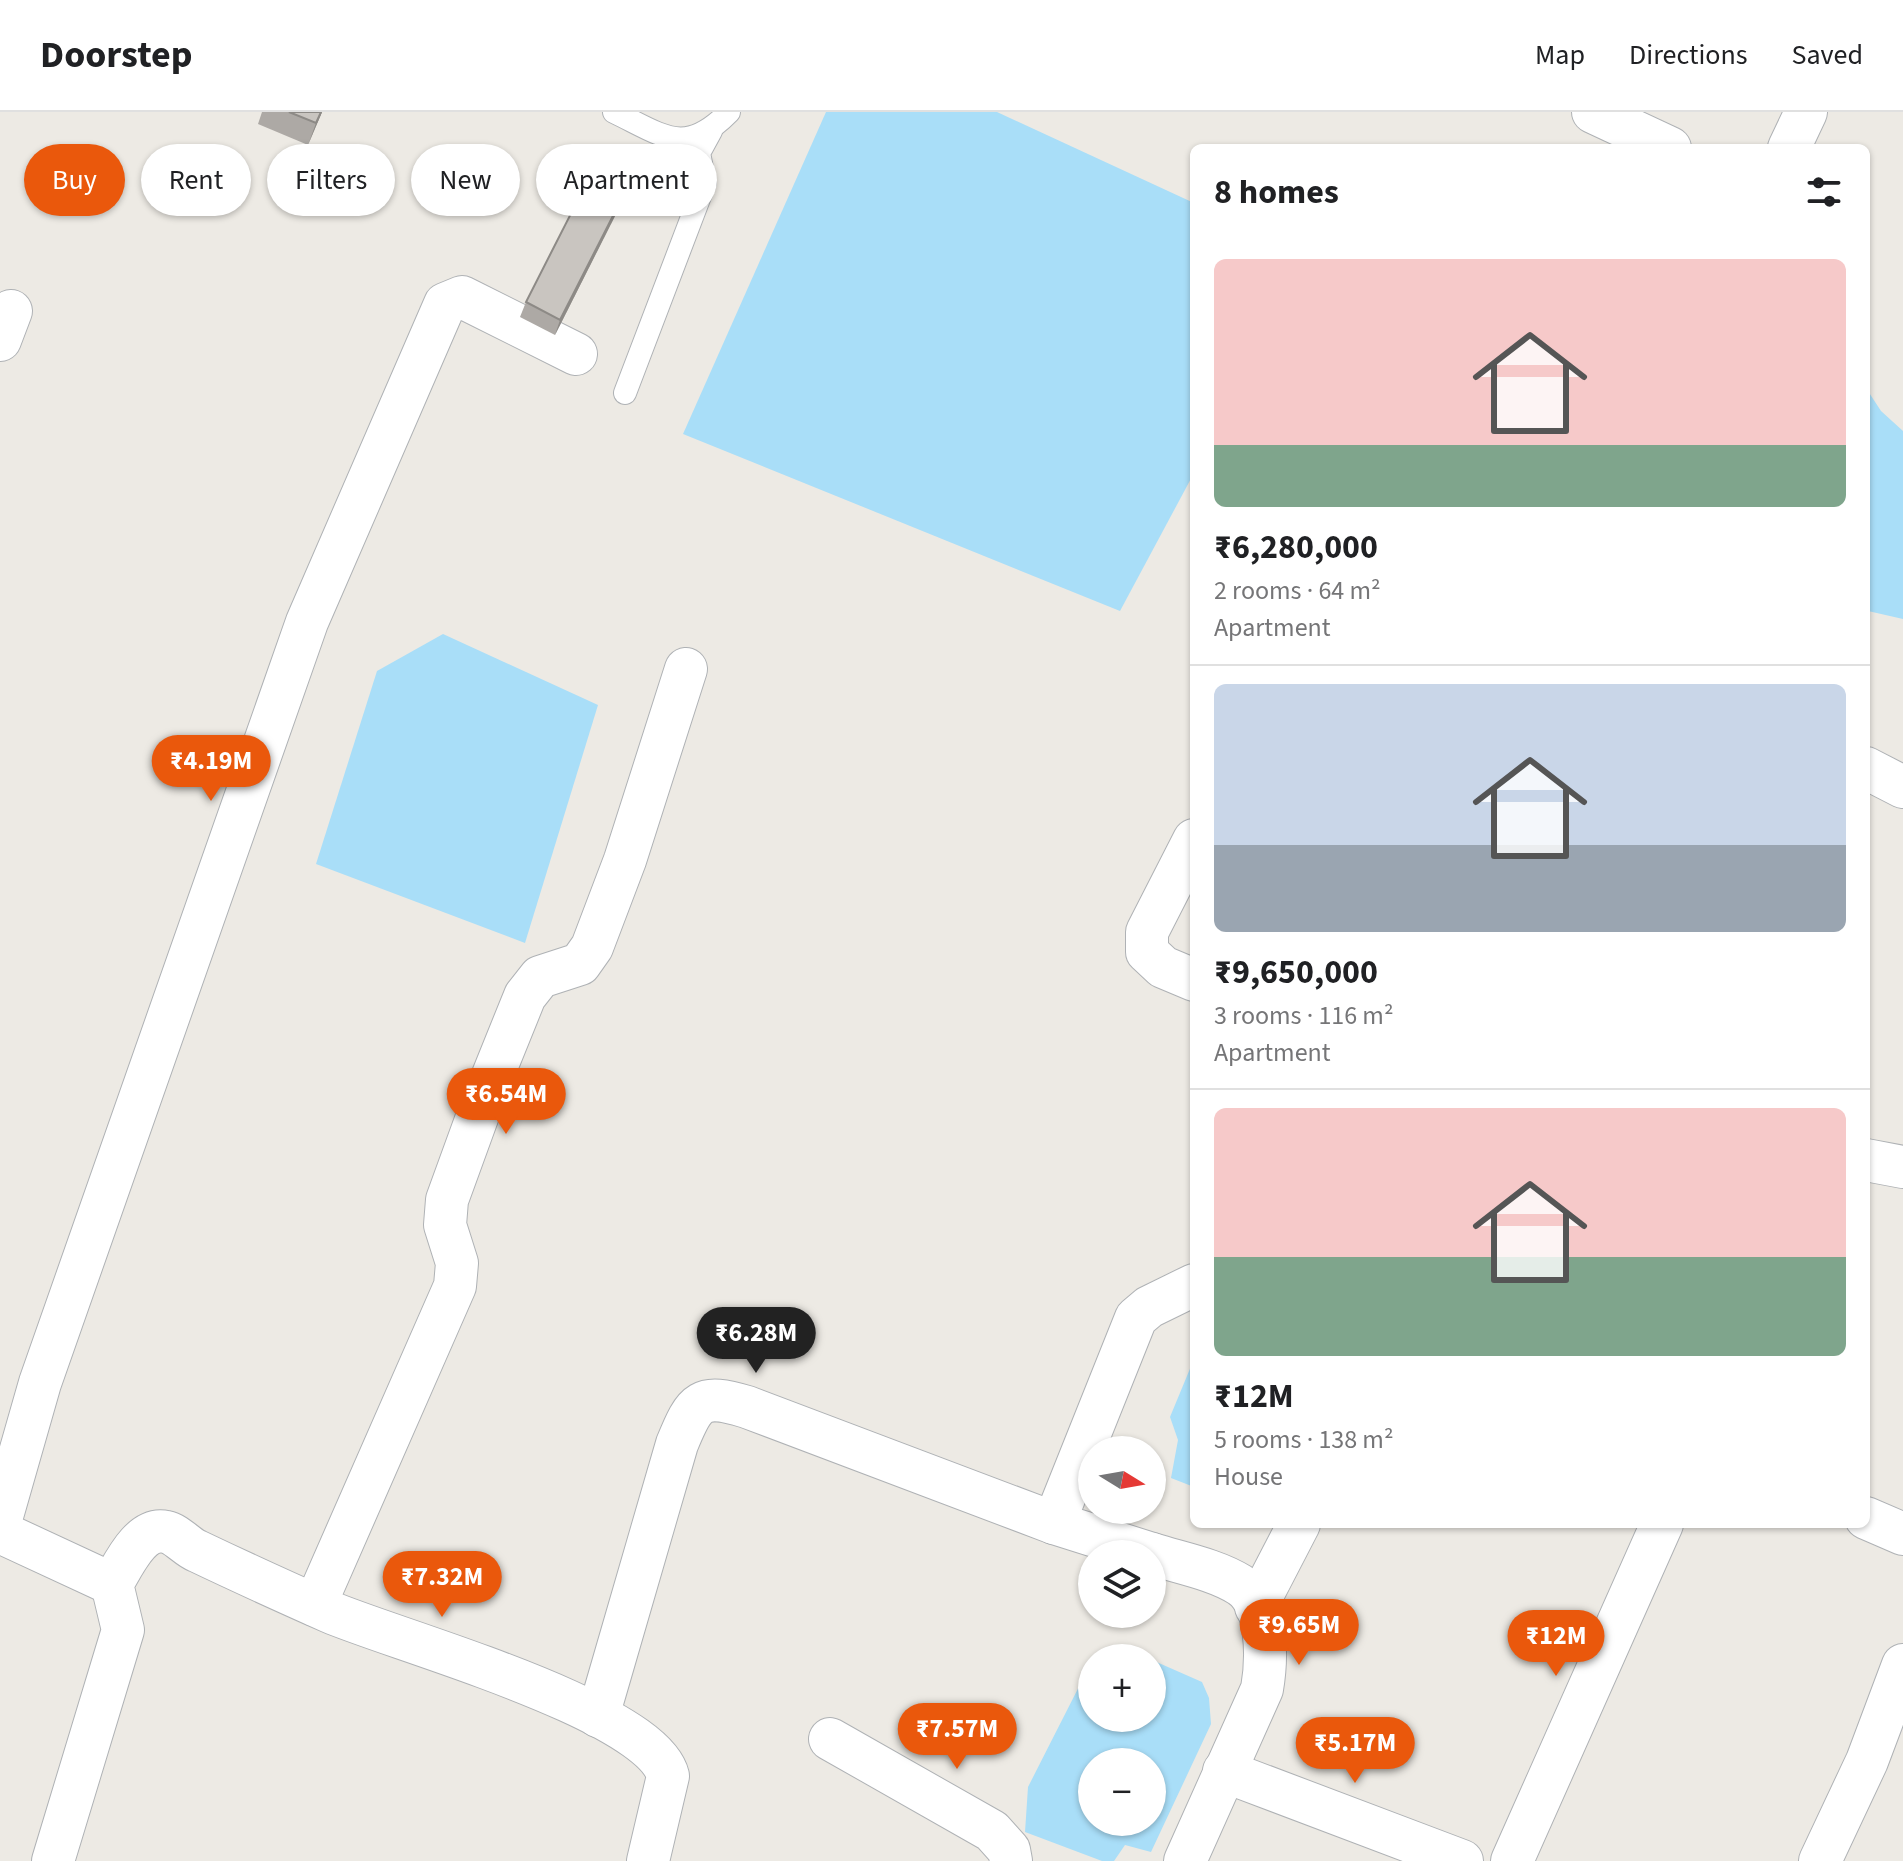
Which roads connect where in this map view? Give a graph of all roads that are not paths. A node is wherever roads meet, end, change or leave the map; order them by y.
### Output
1 (614, 112) edge
2 (729, 112) edge
3 (1593, 112) edge
4 (1806, 112) edge
5 (711, 131) junction
6 (1661, 144) edge
7 (1791, 144) edge
8 (576, 354) dead end
9 (625, 393) dead end
10 (686, 669) dead end
11 (1870, 770) edge
12 (1903, 787) edge
13 (1188, 866) edge
14 (1190, 978) edge
15 (1870, 1161) edge
16 (1903, 1167) edge
17 (1190, 1287) edge
18 (0, 1523) edge
19 (1054, 1523) junction
20 (1297, 1528) edge
21 (1660, 1528) edge
22 (0, 1532) edge
23 (1108, 1540) edge
24 (1166, 1559) edge
25 (112, 1584) junction
26 (315, 1605) junction
27 (1256, 1607) junction
28 (1903, 1665) edge
29 (598, 1716) junction
30 (830, 1739) dead end
31 (1224, 1771) junction
32 (53, 1861) edge
33 (648, 1861) edge
34 (1011, 1861) edge
35 (1185, 1861) edge
36 (1462, 1861) edge
37 (1512, 1861) edge
38 (1820, 1861) edge

1 - 5 lane
2 - 5 lane
3 - 6 street
4 - 7 street
5 - 9 lane
8 - 18 street
10 - 26 street
11 - 12 street
13 - 14 street
15 - 16 street
17 - 19 street
19 - 23 street
19 - 29 street
20 - 27 street
21 - 37 street
22 - 25 street
24 - 27 street
25 - 26 street
25 - 32 street
26 - 29 street
27 - 31 street
28 - 38 street
29 - 33 street
30 - 34 street
31 - 35 street
31 - 36 street

